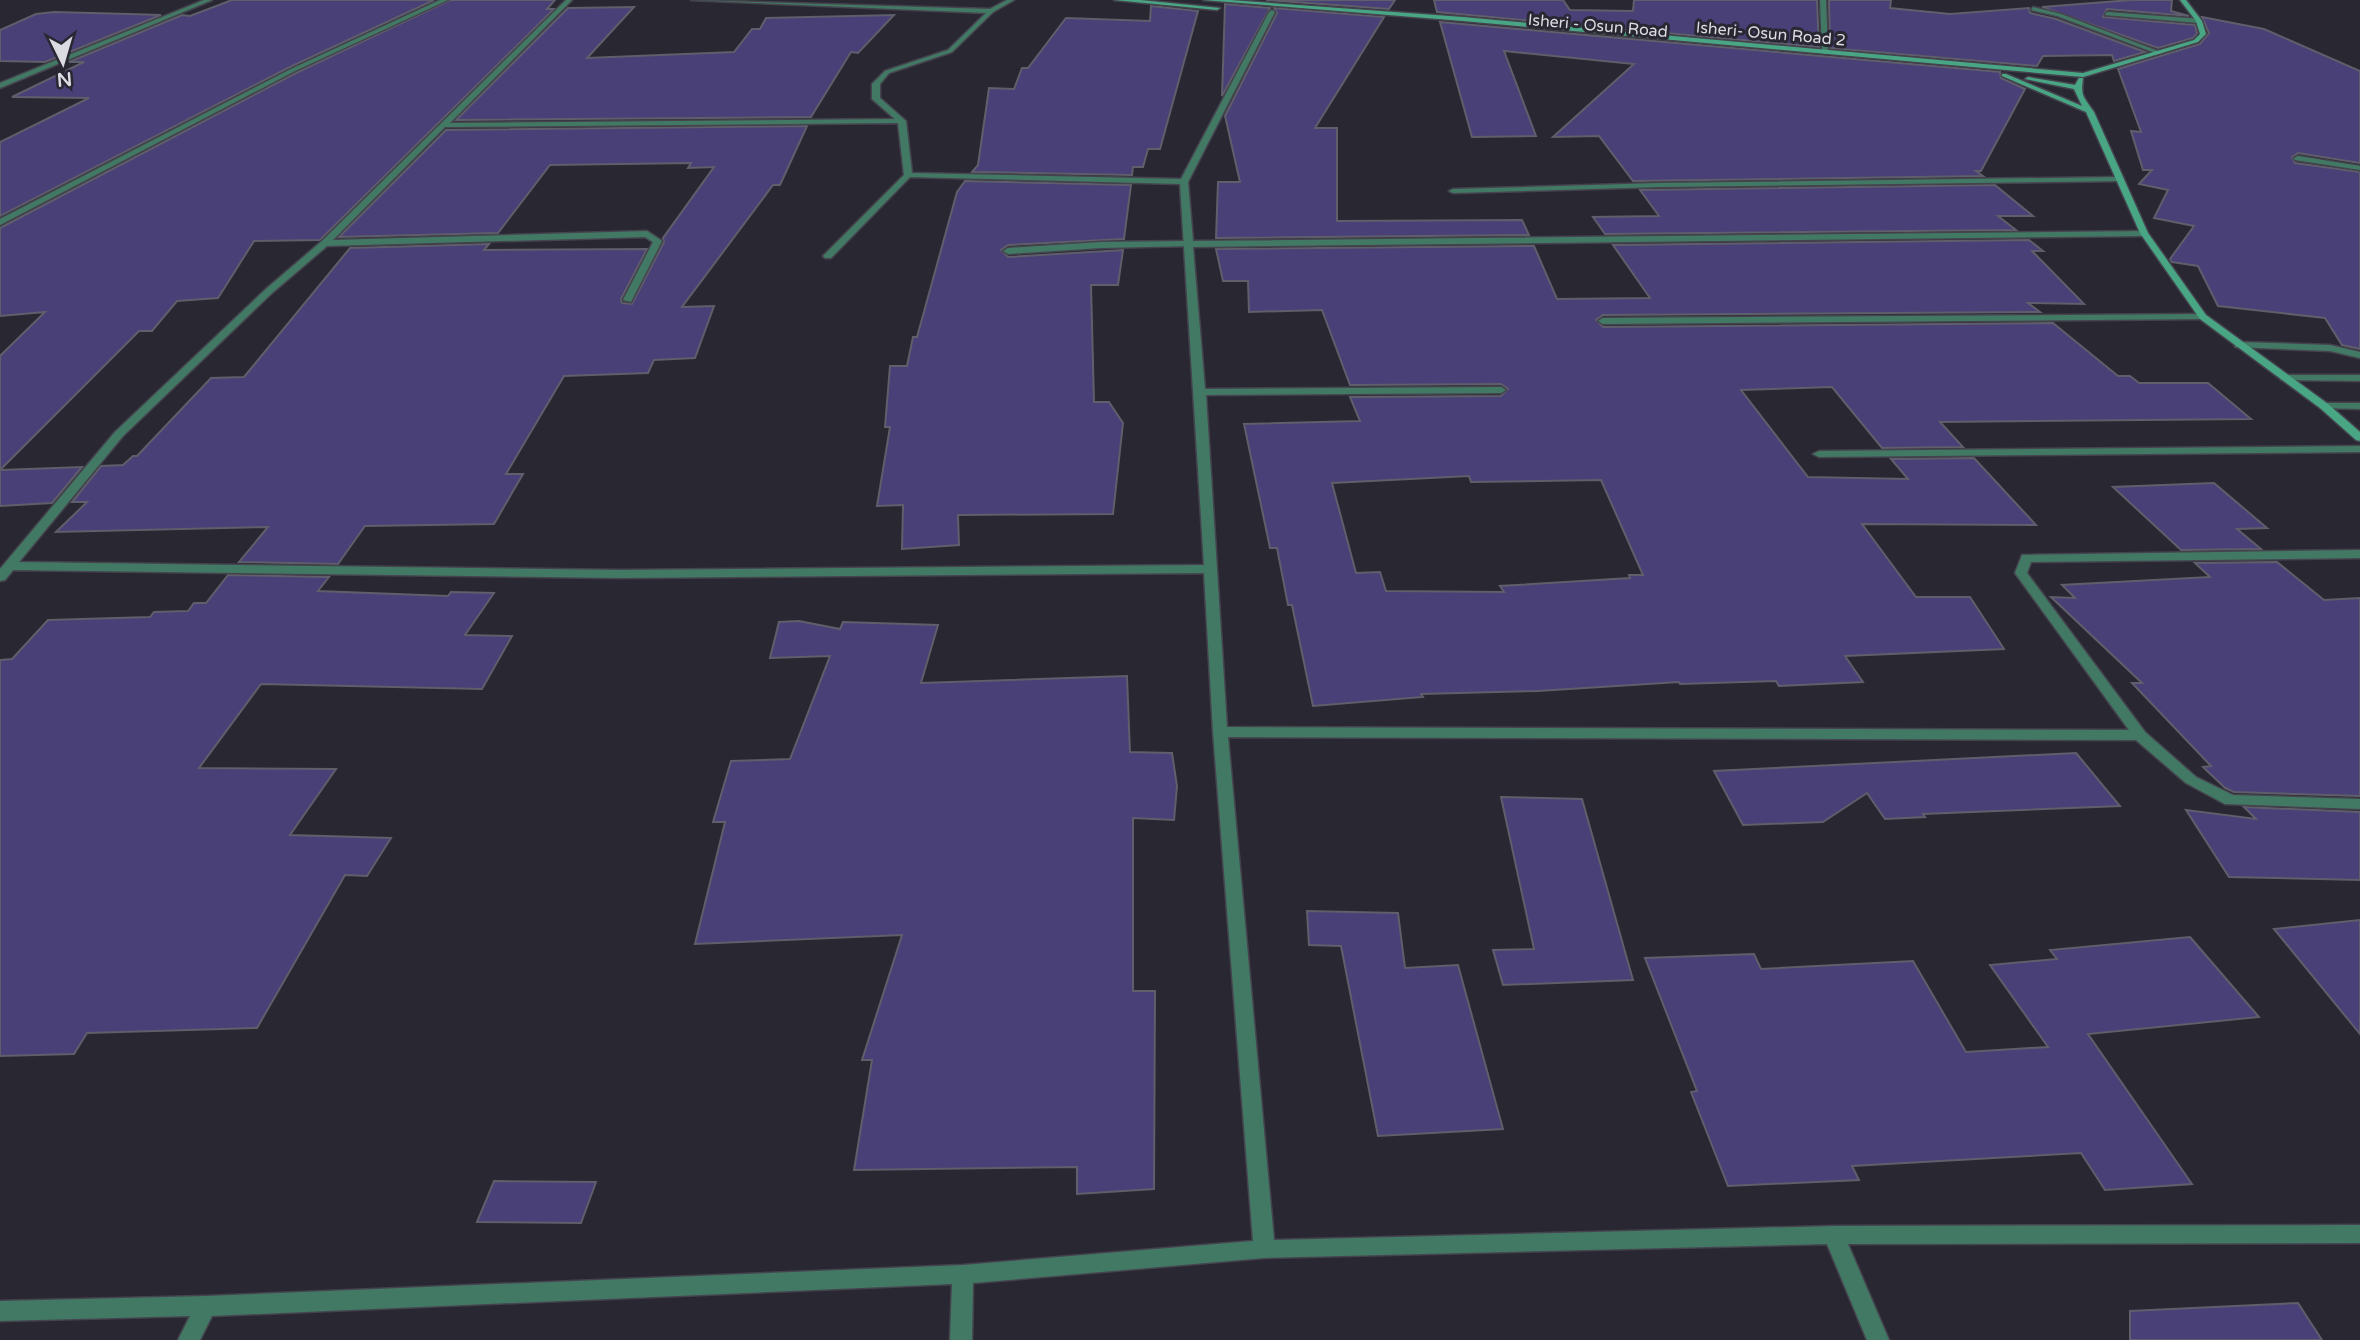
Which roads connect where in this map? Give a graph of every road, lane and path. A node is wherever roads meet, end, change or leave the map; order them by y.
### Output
1 (209, 0) edge
2 (445, 0) edge
3 (569, 0) edge
4 (694, 0) edge
5 (1011, 0) edge
6 (1117, 0) edge
7 (1206, 0) edge
8 (1823, 0) edge
9 (2183, 0) edge
10 (2033, 9) dead end
11 (991, 11) junction
12 (1272, 12) junction
13 (2107, 15) dead end
14 (2199, 20) junction
15 (1451, 27) dead end
16 (1479, 30) dead end
17 (1825, 52) junction
18 (2160, 53) junction
19 (2004, 75) junction
20 (2083, 75) junction
21 (0, 86) edge
22 (2077, 87) junction
23 (2090, 112) junction
24 (902, 121) junction
25 (445, 124) junction
26 (2298, 158) dead end
27 (2360, 167) edge
28 (908, 175) junction
29 (2120, 179) junction
30 (1184, 182) junction
31 (1453, 191) dead end
32 (0, 222) edge
33 (2144, 233) junction
34 (325, 243) junction
35 (1188, 244) junction
36 (1008, 251) dead end
37 (828, 256) dead end
38 (628, 300) dead end
39 (2203, 317) junction
40 (1603, 321) dead end
41 (2238, 345) junction
42 (2360, 355) edge
43 (2285, 378) junction
44 (2360, 378) edge
45 (1501, 390) dead end
46 (1200, 392) junction
47 (2323, 406) junction
48 (2360, 406) edge
49 (2360, 438) edge
50 (2360, 449) edge
51 (1819, 453) dead end
52 (2360, 554) edge
53 (10, 566) junction
54 (1209, 569) junction
55 (0, 577) edge
56 (1220, 732) junction
57 (2140, 735) junction
58 (2360, 804) edge
59 (2360, 1234) edge
60 (1833, 1235) junction
61 (1264, 1249) junction
62 (963, 1275) junction
63 (206, 1306) junction
64 (0, 1311) edge
65 (189, 1340) edge
66 (961, 1340) edge
67 (1878, 1340) edge

1 - 21 street
2 - 32 street
3 - 25 street
4 - 11 street
5 - 11 street
6 - 12 main road
7 - 17 main road, Isheri- Osun Road 2
8 - 17 street
9 - 14 main road
10 - 18 street
11 - 24 street
12 - 15 main road
12 - 30 street
13 - 14 street
14 - 18 main road
16 - 19 main road, Isheri - Osun Road
17 - 20 main road, Isheri- Osun Road 2
18 - 20 main road
19 - 22 main road, Isheri - Osun Road
19 - 23 main road
20 - 22 main road
22 - 23 main road
23 - 29 main road
24 - 25 street
24 - 28 street
25 - 34 street
26 - 27 street
28 - 30 street
28 - 37 street
29 - 31 street
29 - 33 main road
30 - 35 street
33 - 35 street
33 - 39 main road
34 - 38 street
34 - 53 street
35 - 36 street
35 - 46 street
39 - 40 street
39 - 41 main road
41 - 42 street
41 - 43 main road
43 - 44 street
43 - 47 main road
45 - 46 street
46 - 54 street
47 - 48 street
47 - 49 main road
50 - 51 street
52 - 57 street
53 - 54 street
53 - 55 street
54 - 56 street
56 - 57 street
56 - 61 street
57 - 58 street
59 - 60 street
60 - 61 street
60 - 67 street
61 - 62 street
62 - 63 street
62 - 66 street
63 - 64 street
63 - 65 street

